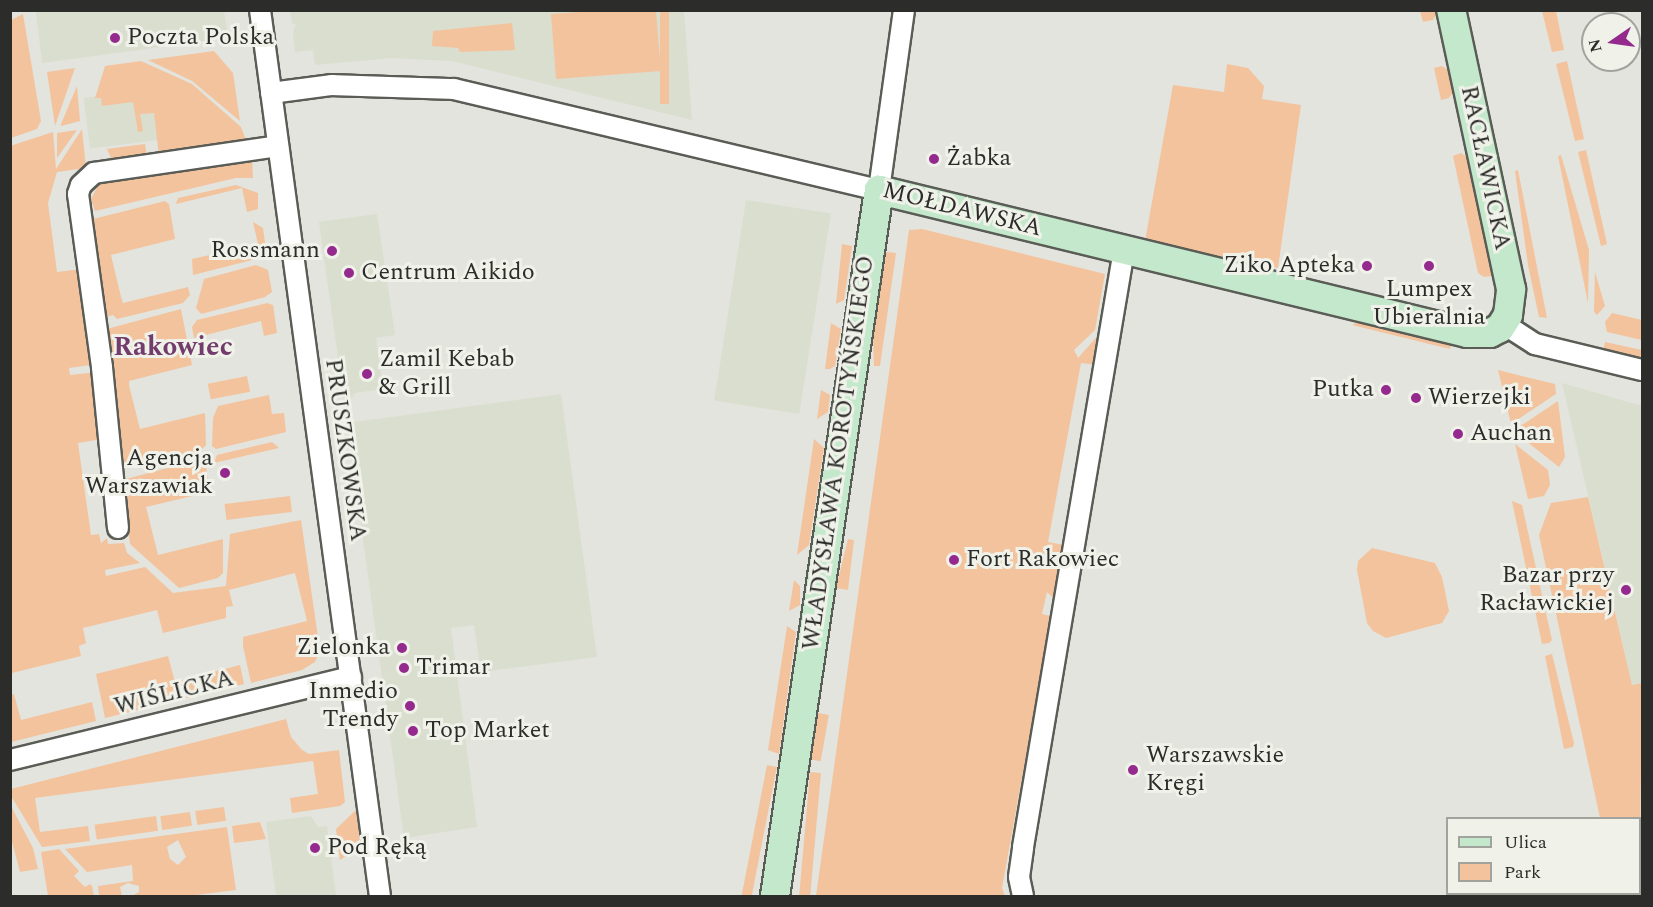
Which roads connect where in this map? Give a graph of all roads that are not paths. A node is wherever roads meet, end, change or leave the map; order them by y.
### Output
1 (260, 10) edge
2 (904, 10) edge
3 (1450, 10) edge
4 (271, 93) junction
5 (278, 146) junction
6 (879, 190) junction
7 (1124, 250) junction
8 (1504, 324) junction
9 (1642, 370) edge
10 (118, 528) dead end
11 (351, 677) junction
12 (10, 760) edge
13 (380, 897) edge
14 (774, 897) edge
15 (1023, 897) edge

1 - 4 street, PRUSZKOWSKA
2 - 6 street, WŁADYSŁAWA KOROTYŃSKIEGO
3 - 8 street, RACŁAWICKA
4 - 5 street, PRUSZKOWSKA
4 - 6 street, MOŁDAWSKA
5 - 10 street
5 - 11 street, PRUSZKOWSKA
6 - 7 street, MOŁDAWSKA
6 - 14 street, WŁADYSŁAWA KOROTYŃSKIEGO
7 - 8 street, MOŁDAWSKA
7 - 15 street
8 - 9 street
11 - 12 street, WIŚLICKA
11 - 13 street, PRUSZKOWSKA

